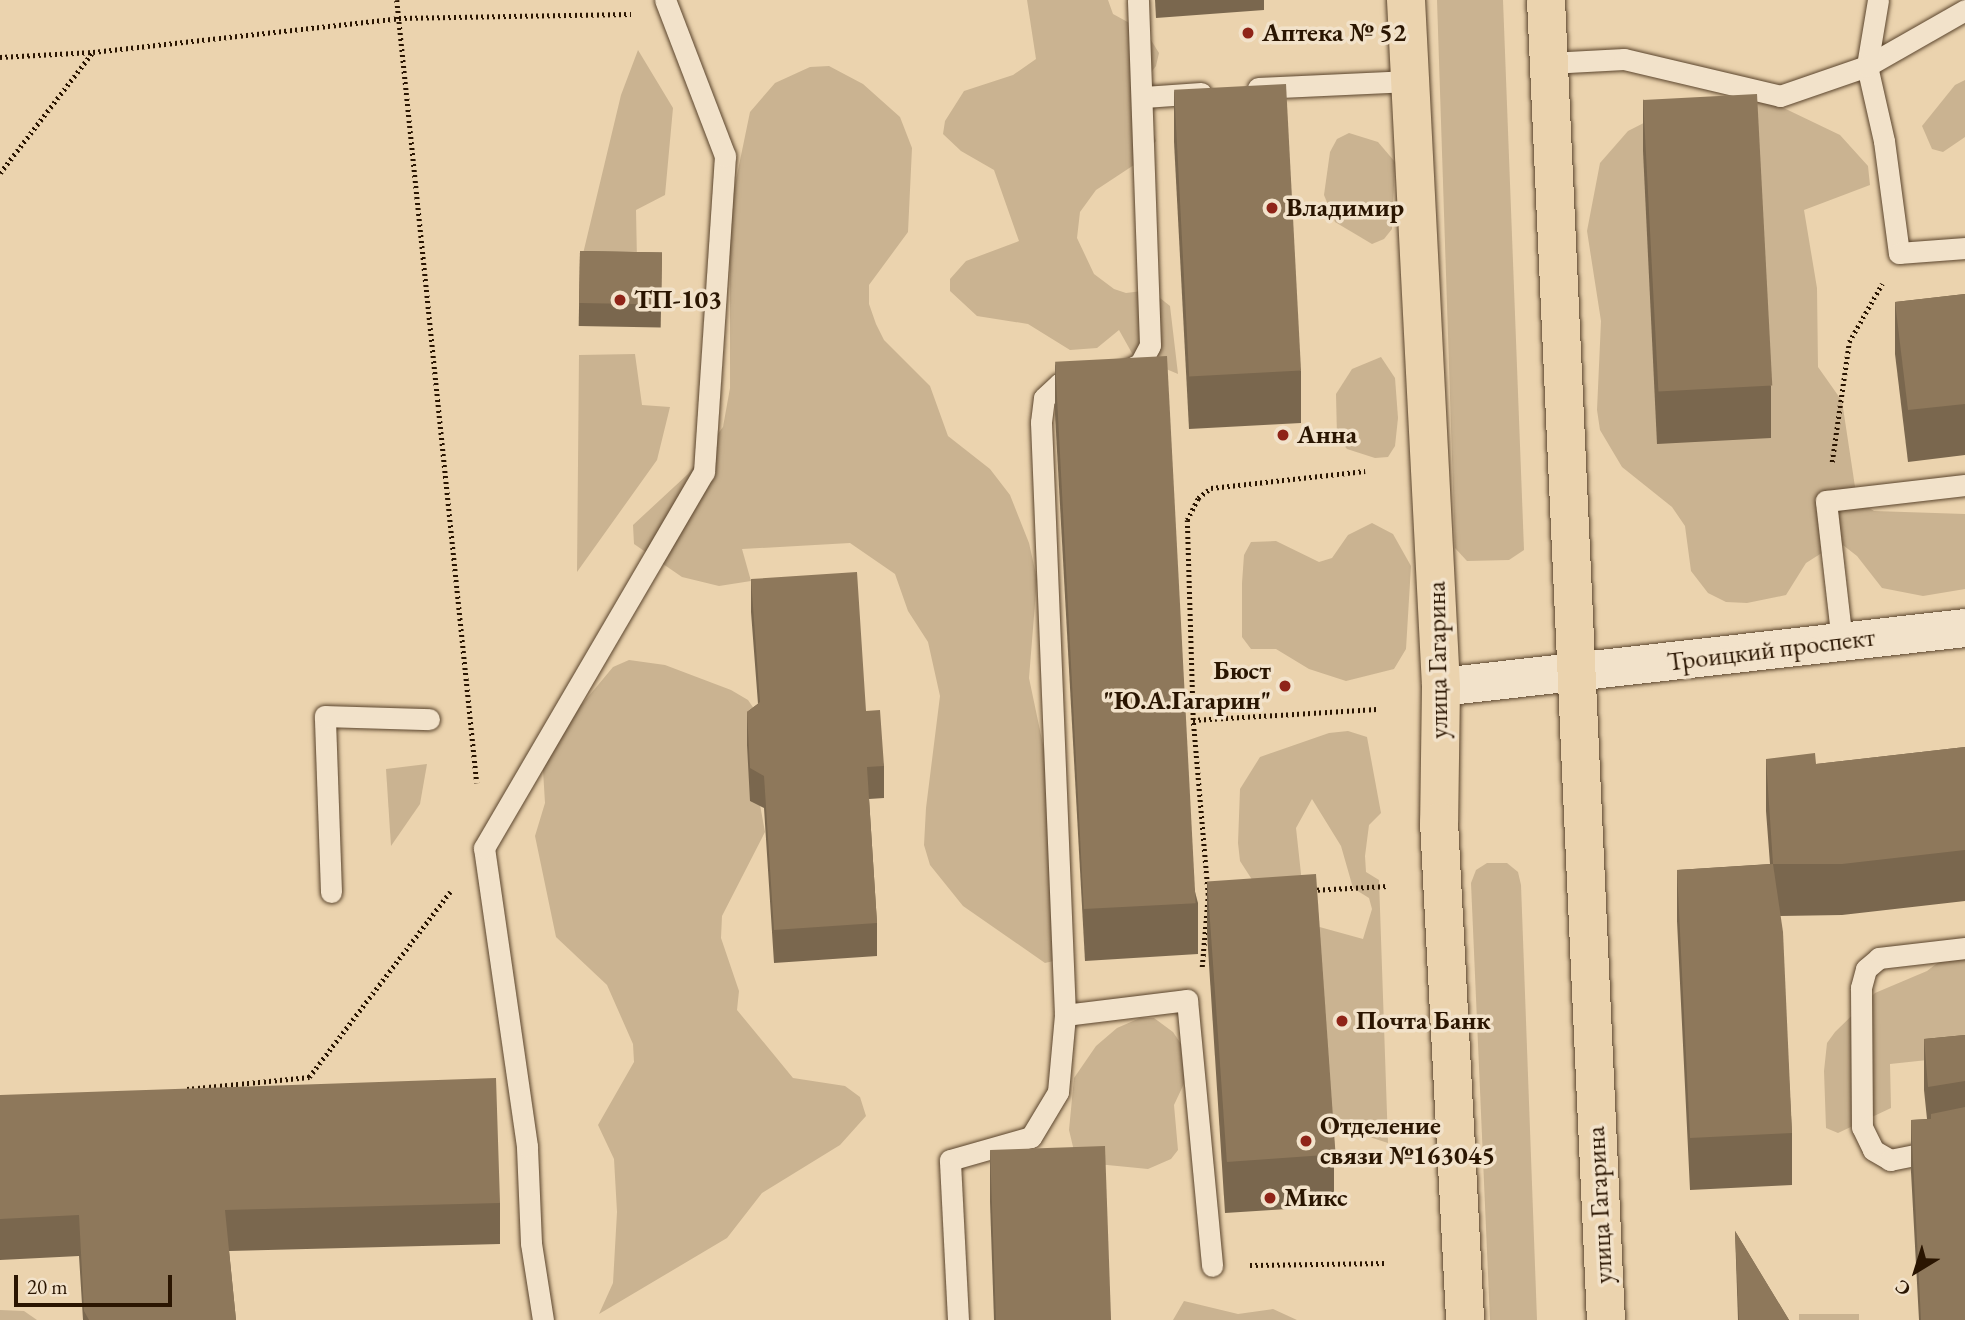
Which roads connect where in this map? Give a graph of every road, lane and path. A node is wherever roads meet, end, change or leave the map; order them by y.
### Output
1 (397, 0) edge
2 (1138, 0) edge
3 (1406, 0) edge
4 (1546, 0) edge
5 (1878, 0) edge
6 (668, 4) edge
7 (1965, 10) edge
8 (399, 18) junction
9 (93, 52) junction
10 (0, 57) edge
11 (1549, 63) junction
12 (1867, 66) junction
13 (1410, 81) junction
14 (1144, 97) junction
15 (0, 173) edge
16 (1965, 248) edge
17 (1899, 253) junction
18 (1365, 471) dead end
19 (1965, 485) edge
20 (1826, 501) junction
21 (1965, 628) edge
22 (1842, 642) junction
23 (1576, 672) junction
24 (1441, 687) junction
25 (1377, 709) dead end
26 (429, 719) dead end
27 (1193, 720) junction
28 (484, 848) junction
29 (1388, 886) dead end
30 (1304, 890) edge
31 (331, 892) dead end
32 (1221, 894) edge
33 (1208, 895) junction
34 (1965, 948) edge
35 (1187, 1000) junction
36 (1065, 1014) junction
37 (174, 1090) edge
38 (1965, 1145) edge
39 (1385, 1263) dead end
40 (1212, 1266) joint
41 (538, 1316) edge
42 (958, 1320) edge
43 (1465, 1320) edge
44 (1606, 1320) edge

1 - 8 path
2 - 14 lane
3 - 13 main road, улица Гагарина
4 - 11 main road, улица Гагарина
5 - 12 lane
6 - 8 path
6 - 28 lane
7 - 12 lane
8 - 9 path
8 - 28 path
9 - 10 path
9 - 15 path
11 - 12 lane
11 - 23 main road, улица Гагарина
12 - 17 lane
13 - 14 lane
13 - 24 main road, улица Гагарина
14 - 36 lane
16 - 17 lane
17 - 20 path
18 - 27 path
19 - 20 lane
20 - 22 lane
21 - 22 main road, Троицкий проспект
22 - 23 main road, Троицкий проспект
23 - 24 main road, Троицкий проспект
23 - 44 main road, улица Гагарина
24 - 43 main road, улица Гагарина
25 - 27 path
26 - 31 lane
27 - 33 path
28 - 37 path
28 - 41 lane
29 - 30 path
32 - 33 path
33 - 35 path
34 - 38 lane
35 - 36 lane
35 - 40 lane
36 - 42 lane
39 - 40 path

